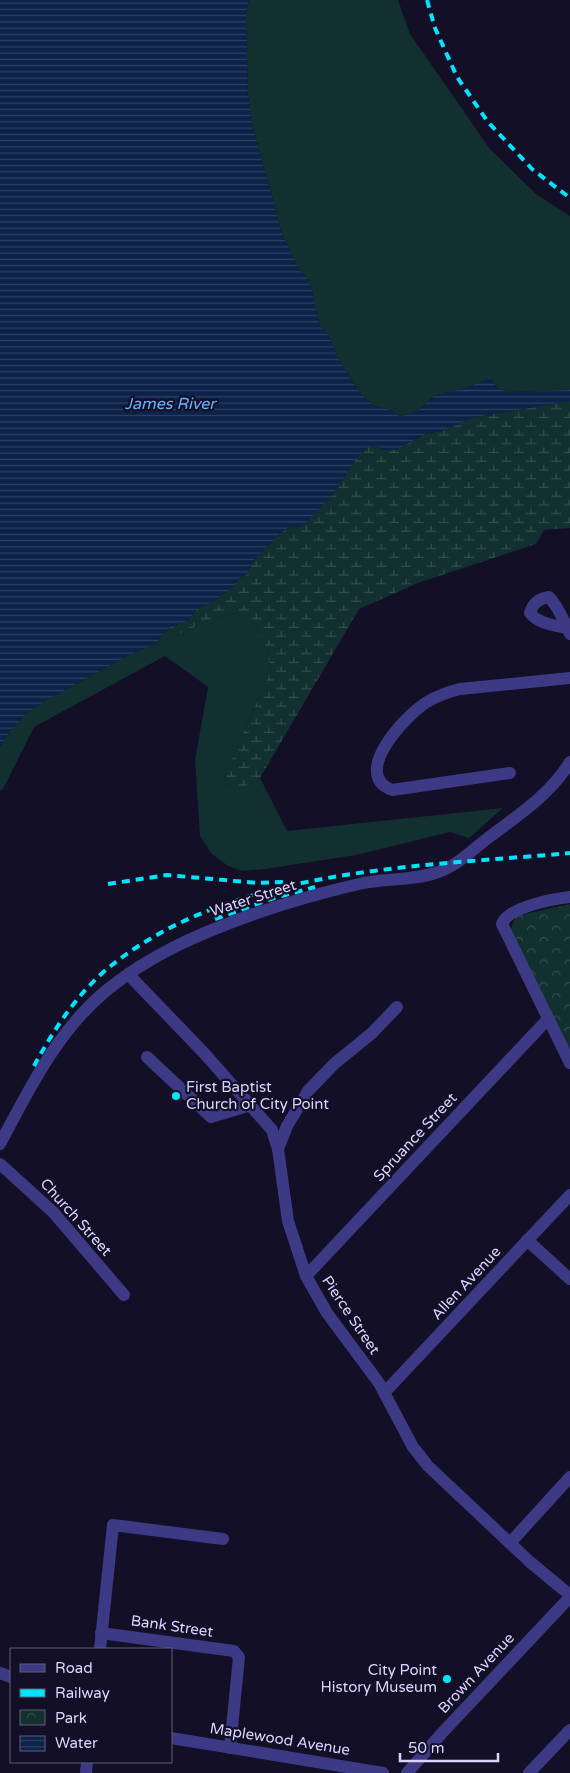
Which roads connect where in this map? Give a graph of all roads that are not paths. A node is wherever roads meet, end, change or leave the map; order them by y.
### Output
1 (570, 678) edge
2 (570, 762) edge
3 (510, 773) dead end
4 (570, 897) edge
5 (128, 974) junction
6 (397, 1007) dead end
7 (548, 1020) junction
8 (147, 1057) dead end
9 (570, 1063) edge
10 (251, 1105) junction
11 (0, 1144) edge
12 (278, 1149) junction
13 (0, 1164) edge
14 (570, 1195) edge
15 (527, 1240) junction
16 (306, 1276) junction
17 (570, 1279) edge
18 (124, 1295) dead end
19 (385, 1392) junction
20 (570, 1477) edge
21 (223, 1539) dead end
22 (510, 1543) junction
23 (570, 1596) edge
24 (101, 1632) junction
25 (100, 1648) edge
26 (570, 1730) edge
27 (172, 1738) edge
28 (230, 1748) junction
29 (383, 1773) edge
30 (407, 1773) edge
31 (529, 1773) edge

1 - 3 street
2 - 5 street, Water Street
4 - 7 street
5 - 10 street, Pierce Street
5 - 11 street, Water Street
6 - 12 street
7 - 9 street
7 - 16 street, Spruance Street
8 - 10 street
10 - 12 street, Pierce Street
12 - 16 street, Pierce Street
13 - 18 street, Church Street
14 - 15 street, Allen Avenue
15 - 17 street
15 - 19 street, Allen Avenue
16 - 19 street, Pierce Street
19 - 22 street, Pierce Street
20 - 22 street
21 - 24 street
22 - 23 street, Pierce Street
23 - 30 street, Brown Avenue
24 - 25 street
24 - 28 street, Bank Street
26 - 31 street
27 - 28 street, Maplewood Avenue
28 - 29 street, Maplewood Avenue

